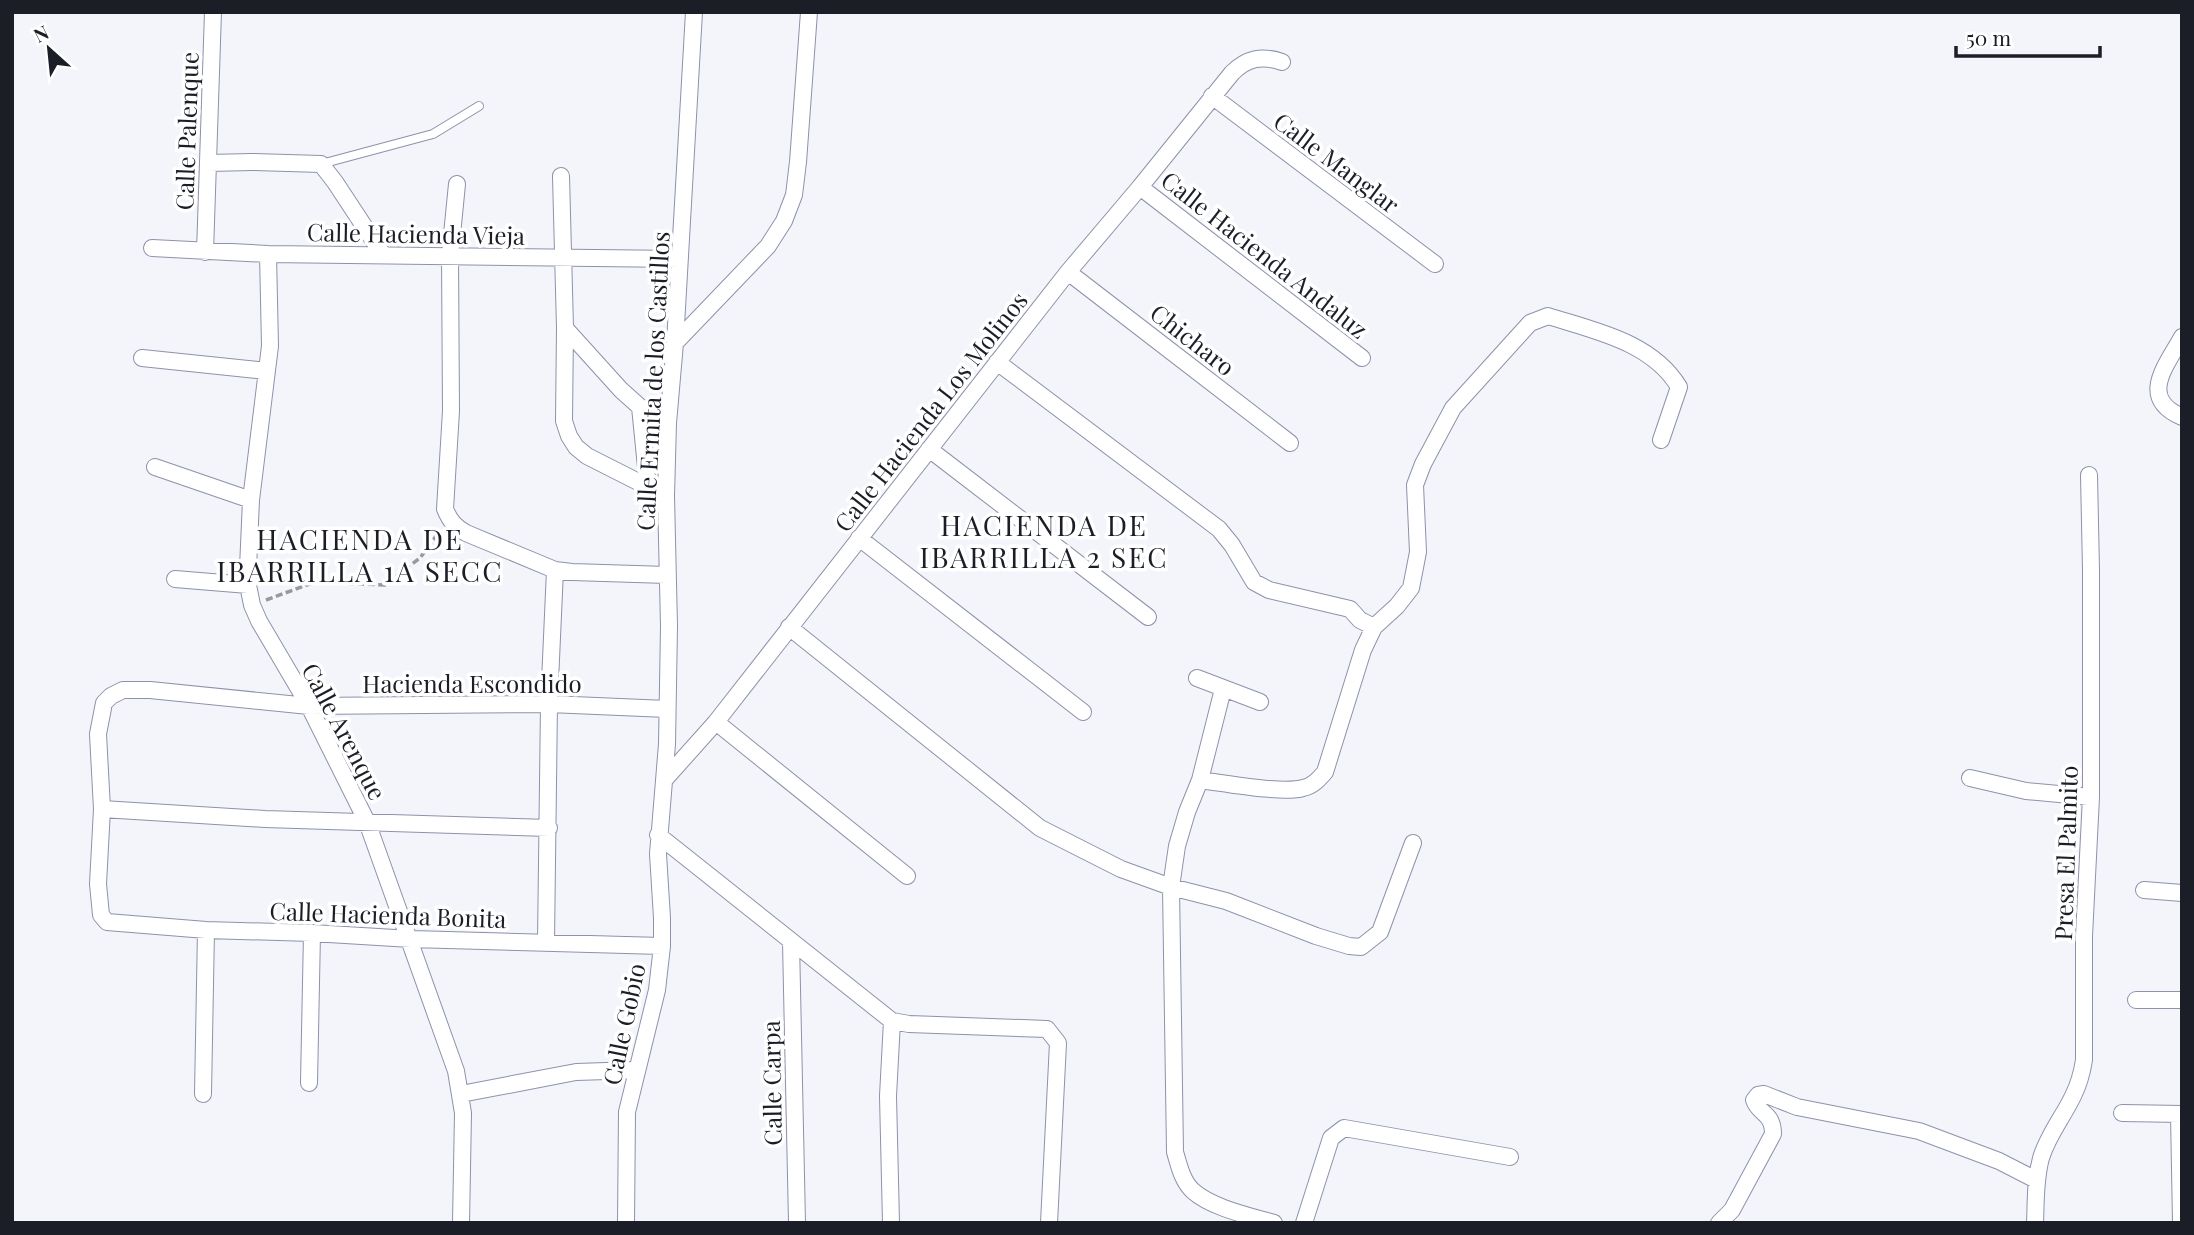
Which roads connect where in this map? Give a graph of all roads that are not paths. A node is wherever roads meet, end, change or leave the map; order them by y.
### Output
1 (213, 12) edge
2 (694, 12) edge
3 (809, 12) edge
4 (1282, 62) dead end
5 (1212, 96) junction
6 (479, 106) dead end
7 (208, 163) junction
8 (321, 164) junction
9 (561, 176) dead end
10 (457, 184) dead end
11 (1140, 187) junction
12 (152, 248) dead end
13 (205, 252) junction
14 (268, 254) junction
15 (383, 255) junction
16 (450, 256) junction
17 (562, 258) junction
18 (680, 259) junction
19 (1435, 264) dead end
20 (1068, 272) junction
21 (565, 328) junction
22 (2182, 337) edge
23 (675, 343) junction
24 (142, 358) dead end
25 (1362, 358) dead end
26 (997, 362) junction
27 (267, 371) junction
28 (640, 407) junction
29 (2182, 418) edge
30 (668, 423) junction
31 (1661, 440) dead end
32 (1290, 443) dead end
33 (929, 449) junction
34 (155, 467) dead end
35 (2089, 475) dead end
36 (648, 487) junction
37 (666, 496) junction
38 (251, 500) junction
39 (859, 538) junction
40 (555, 570) junction
41 (667, 575) junction
42 (175, 579) dead end
43 (248, 585) junction
44 (1148, 617) dead end
45 (789, 627) junction
46 (1374, 627) junction
47 (1197, 678) dead end
48 (1223, 689) junction
49 (1260, 702) dead end
50 (549, 704) junction
51 (309, 706) junction
52 (667, 709) junction
53 (1083, 712) dead end
54 (716, 722) junction
55 (666, 778) junction
56 (1970, 778) dead end
57 (1200, 780) junction
58 (2091, 797) junction
59 (102, 809) junction
60 (367, 822) junction
61 (549, 828) junction
62 (658, 835) junction
63 (1413, 842) dead end
64 (907, 876) dead end
65 (1171, 887) junction
66 (2144, 890) dead end
67 (2182, 893) edge
68 (112, 923) joint
69 (206, 930) junction
70 (312, 933) junction
71 (411, 939) junction
72 (546, 942) junction
73 (791, 942) junction
74 (662, 946) junction
75 (2136, 1000) dead end
76 (2182, 1000) edge
77 (891, 1021) junction
78 (637, 1070) junction
79 (309, 1083) dead end
80 (203, 1094) dead end
81 (461, 1094) junction
82 (2122, 1113) dead end
83 (2180, 1114) edge
84 (1510, 1157) dead end
85 (2036, 1180) junction
86 (461, 1223) edge
87 (626, 1223) edge
88 (797, 1223) edge
89 (891, 1223) edge
90 (1049, 1223) edge
91 (1274, 1223) edge
92 (1304, 1223) edge
93 (1719, 1223) edge
94 (2035, 1223) edge
95 (2181, 1223) edge

1 - 7 street, Calle Palenque
2 - 18 street, Calle Ermita de los Castillos
3 - 23 street
4 - 5 street, Calle Hacienda Los Molinos
5 - 11 street, Calle Hacienda Los Molinos
5 - 19 street, Calle Manglar
6 - 8 lane
7 - 8 street
7 - 13 street, Calle Palenque
8 - 15 street
9 - 17 street
10 - 16 street
11 - 20 street, Calle Hacienda Los Molinos
11 - 25 street, Calle Hacienda Andaluz
12 - 13 street, Calle Hacienda Vieja
13 - 14 street, Calle Hacienda Vieja
14 - 15 street, Calle Hacienda Vieja
14 - 27 street, Calle Arenque
15 - 16 street, Calle Hacienda Vieja
16 - 17 street, Calle Hacienda Vieja
16 - 40 street
17 - 18 street, Calle Hacienda Vieja
17 - 21 street
18 - 23 street, Calle Ermita de los Castillos
20 - 26 street, Calle Hacienda Los Molinos
20 - 32 street, Chicharo
21 - 28 street
21 - 36 street
22 - 29 street
23 - 30 street, Calle Ermita de los Castillos
24 - 27 street
26 - 33 street, Calle Hacienda Los Molinos
26 - 46 street
27 - 38 street, Calle Arenque
28 - 30 street
28 - 36 street
30 - 37 street, Calle Ermita de los Castillos
31 - 46 street
33 - 39 street, Calle Hacienda Los Molinos
33 - 44 street
34 - 38 street
35 - 58 street, Presa El Palmito
36 - 37 street
37 - 41 street, Calle Ermita de los Castillos
38 - 43 street, Calle Arenque
39 - 45 street, Calle Hacienda Los Molinos
39 - 53 street
40 - 41 street
40 - 50 street
41 - 52 street, Calle Ermita de los Castillos
42 - 43 street
43 - 51 street, Calle Arenque
45 - 54 street, Calle Hacienda Los Molinos
45 - 65 street
46 - 57 street
47 - 48 street
48 - 49 street
48 - 57 street
50 - 51 street, Hacienda Escondido
50 - 52 street, Hacienda Escondido
50 - 61 street
51 - 59 street, Hacienda Escondido
51 - 60 street, Calle Arenque
52 - 55 street, Calle Ermita de los Castillos
54 - 55 street, Calle Hacienda Los Molinos
54 - 64 street
55 - 62 street, Calle Ermita de los Castillos
56 - 58 street
57 - 65 street
58 - 85 street, Presa El Palmito
59 - 60 street
59 - 68 street, Hacienda Escondido
60 - 61 street
60 - 71 street, Calle Arenque
61 - 72 street
62 - 73 street
62 - 74 street, Calle Gobio
63 - 65 street
65 - 91 street
66 - 67 street
68 - 69 street, Calle Hacienda Bonita
69 - 70 street, Calle Hacienda Bonita
69 - 80 street
70 - 71 street, Calle Hacienda Bonita
70 - 79 street
71 - 72 street, Calle Hacienda Bonita
71 - 81 street, Calle Arenque
72 - 74 street, Calle Hacienda Bonita
73 - 77 street
73 - 88 street, Calle Carpa
74 - 78 street, Calle Gobio
75 - 76 street
77 - 89 street
77 - 90 street
78 - 81 street
78 - 87 street, Calle Gobio
81 - 86 street, Calle Arenque
82 - 83 street
83 - 95 street
84 - 92 street
85 - 93 street
85 - 94 street, Presa El Palmito

